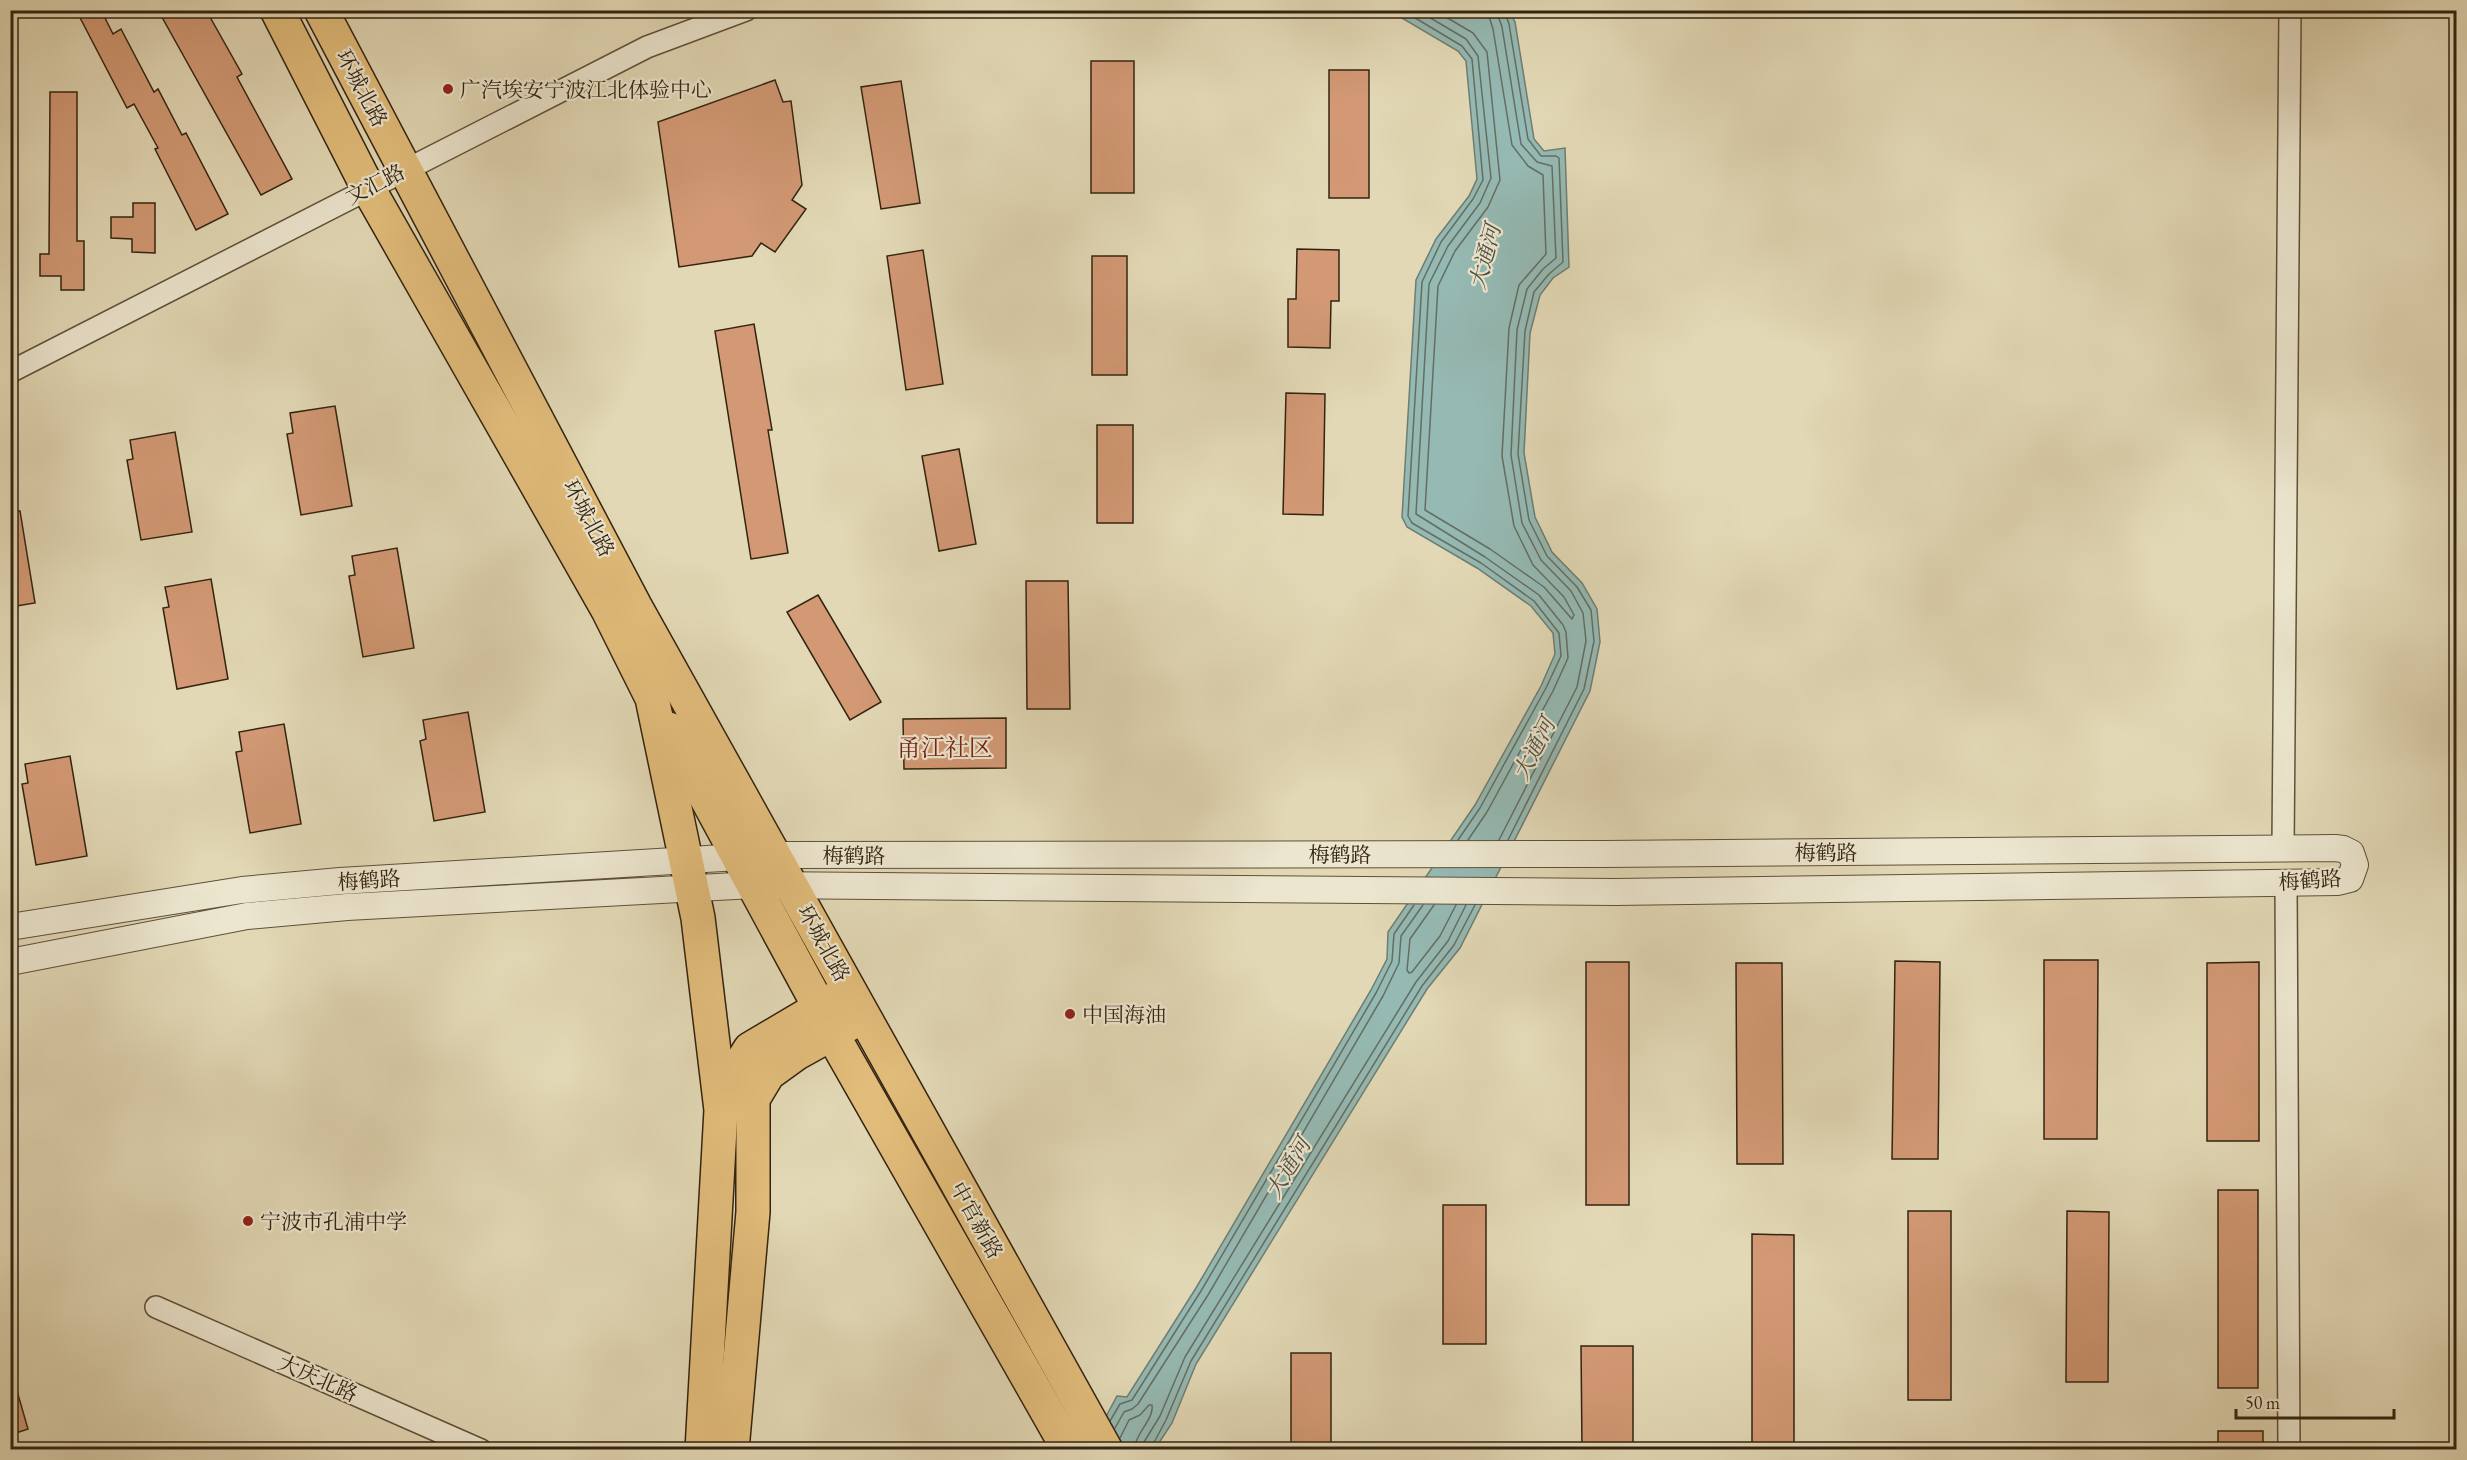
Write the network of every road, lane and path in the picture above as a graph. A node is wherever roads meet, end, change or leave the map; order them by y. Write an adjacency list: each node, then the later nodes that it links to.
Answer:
1 (276, 10): 6 (main road, 环城北路)
2 (321, 10): 5 (main road, 环城北路)
3 (746, 10): 5 (street, 文汇路)
4 (2290, 10): 9 (street)
5 (405, 170): 6 (street, 文汇路); 10 (main road, 环城北路)
6 (368, 188): 7 (street, 文汇路); 8 (main road, 环城北路)
7 (10, 372)
8 (652, 698): 11 (main road, 环城北路); 12 (main road, 环城北路)
9 (2283, 848): 10 (street, 梅鹤路); 13 (street, 梅鹤路)
10 (774, 855): 11 (street, 梅鹤路); 14 (main road, 环城北路)
11 (746, 871): 12 (street, 梅鹤路); 14 (street, 梅鹤路); 18 (main road, 环城北路)
12 (689, 875): 15 (street, 梅鹤路); 16 (street, 梅鹤路); 19 (main road, 环城北路)
13 (2286, 883): 14 (street, 梅鹤路); 26 (street)
14 (790, 884): 17 (main road, 环城北路)
15 (10, 927)
16 (10, 962)
17 (856, 1003): 18 (main road, 环城北路); 25 (main road, 中官新路)
18 (826, 1021): 19 (main road, 环城北路); 23 (main road, 环城北路); 24 (main road, 中官新路)
19 (721, 1110): 22 (main road, 环城北路)
20 (156, 1307): 21 (street, 大庆北路)
21 (481, 1449)
22 (702, 1449)
23 (732, 1449)
24 (1069, 1449)
25 (1106, 1449)
26 (2289, 1449)

